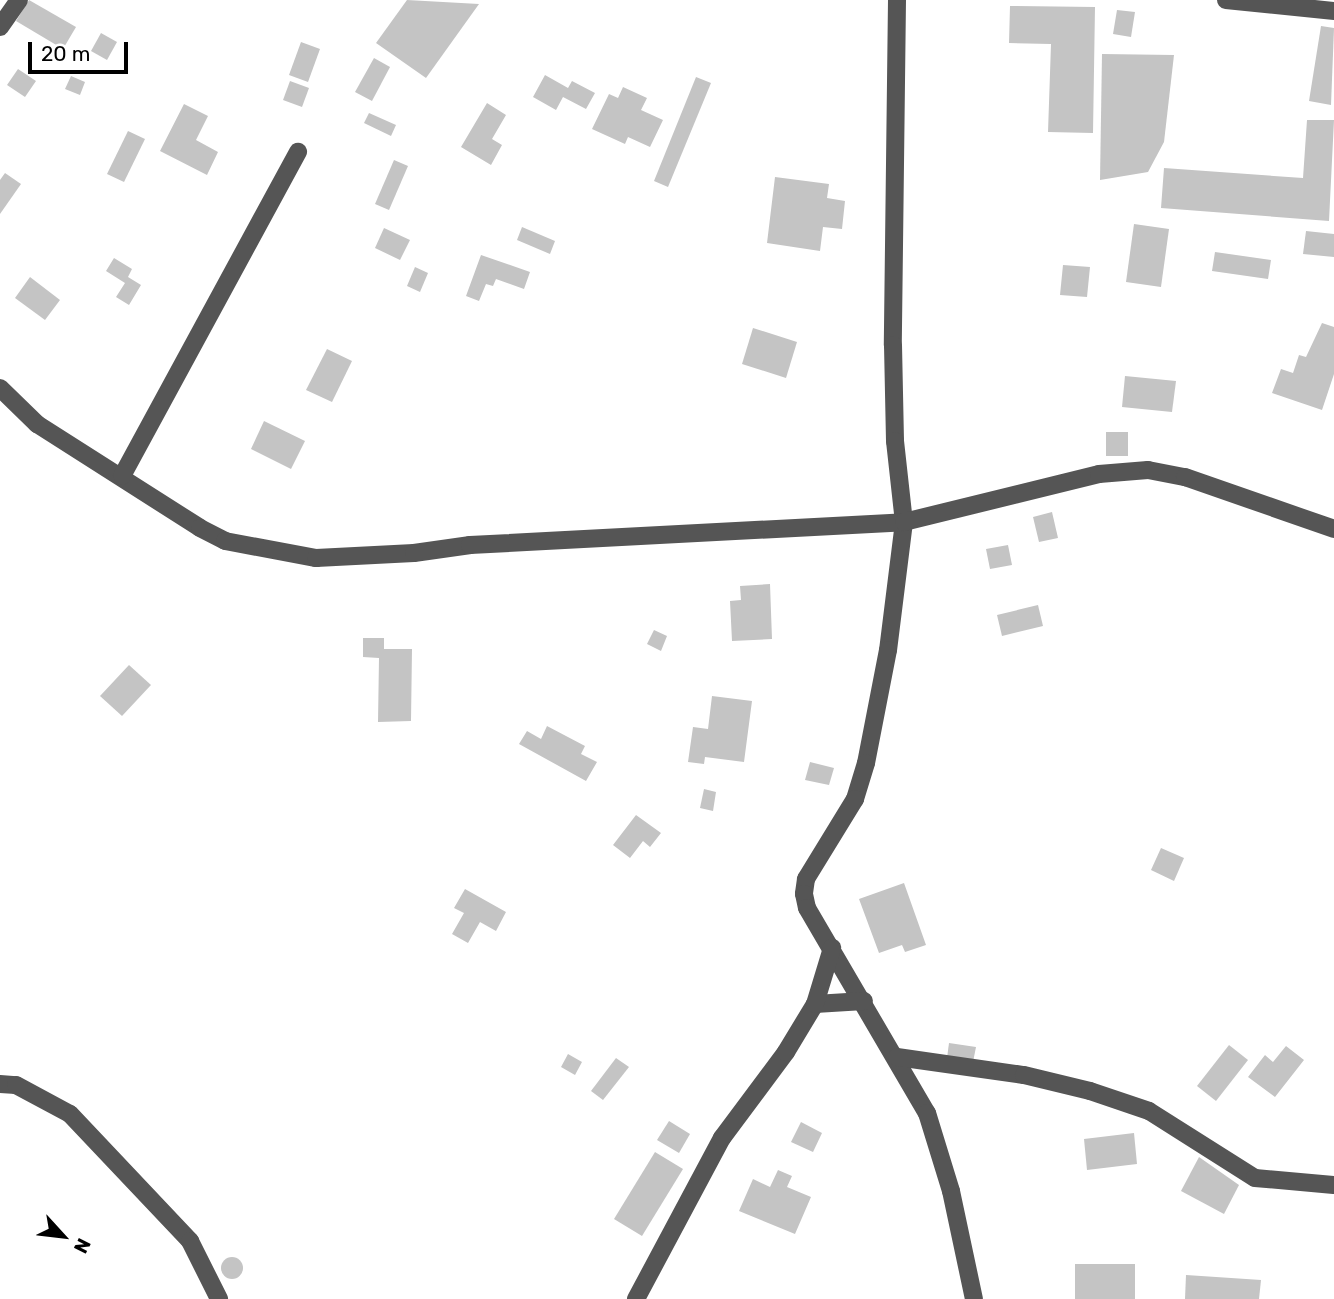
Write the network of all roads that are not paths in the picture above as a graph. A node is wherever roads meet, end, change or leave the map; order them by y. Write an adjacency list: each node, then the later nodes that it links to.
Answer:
1 (19, 0): 5 (street)
2 (897, 0): 9 (street)
3 (1226, 0): 4 (street)
4 (1334, 11)
5 (0, 27)
6 (298, 152): 8 (street)
7 (0, 388): 8 (street)
8 (121, 476): 9 (street)
9 (904, 522): 10 (street); 11 (street)
10 (1334, 530)
11 (832, 947): 12 (street); 13 (street)
12 (864, 1001): 13 (street); 14 (street)
13 (815, 1004): 18 (street)
14 (897, 1057): 16 (street); 19 (street)
15 (0, 1084): 17 (street)
16 (1334, 1185)
17 (219, 1299)
18 (636, 1299)
19 (974, 1299)

